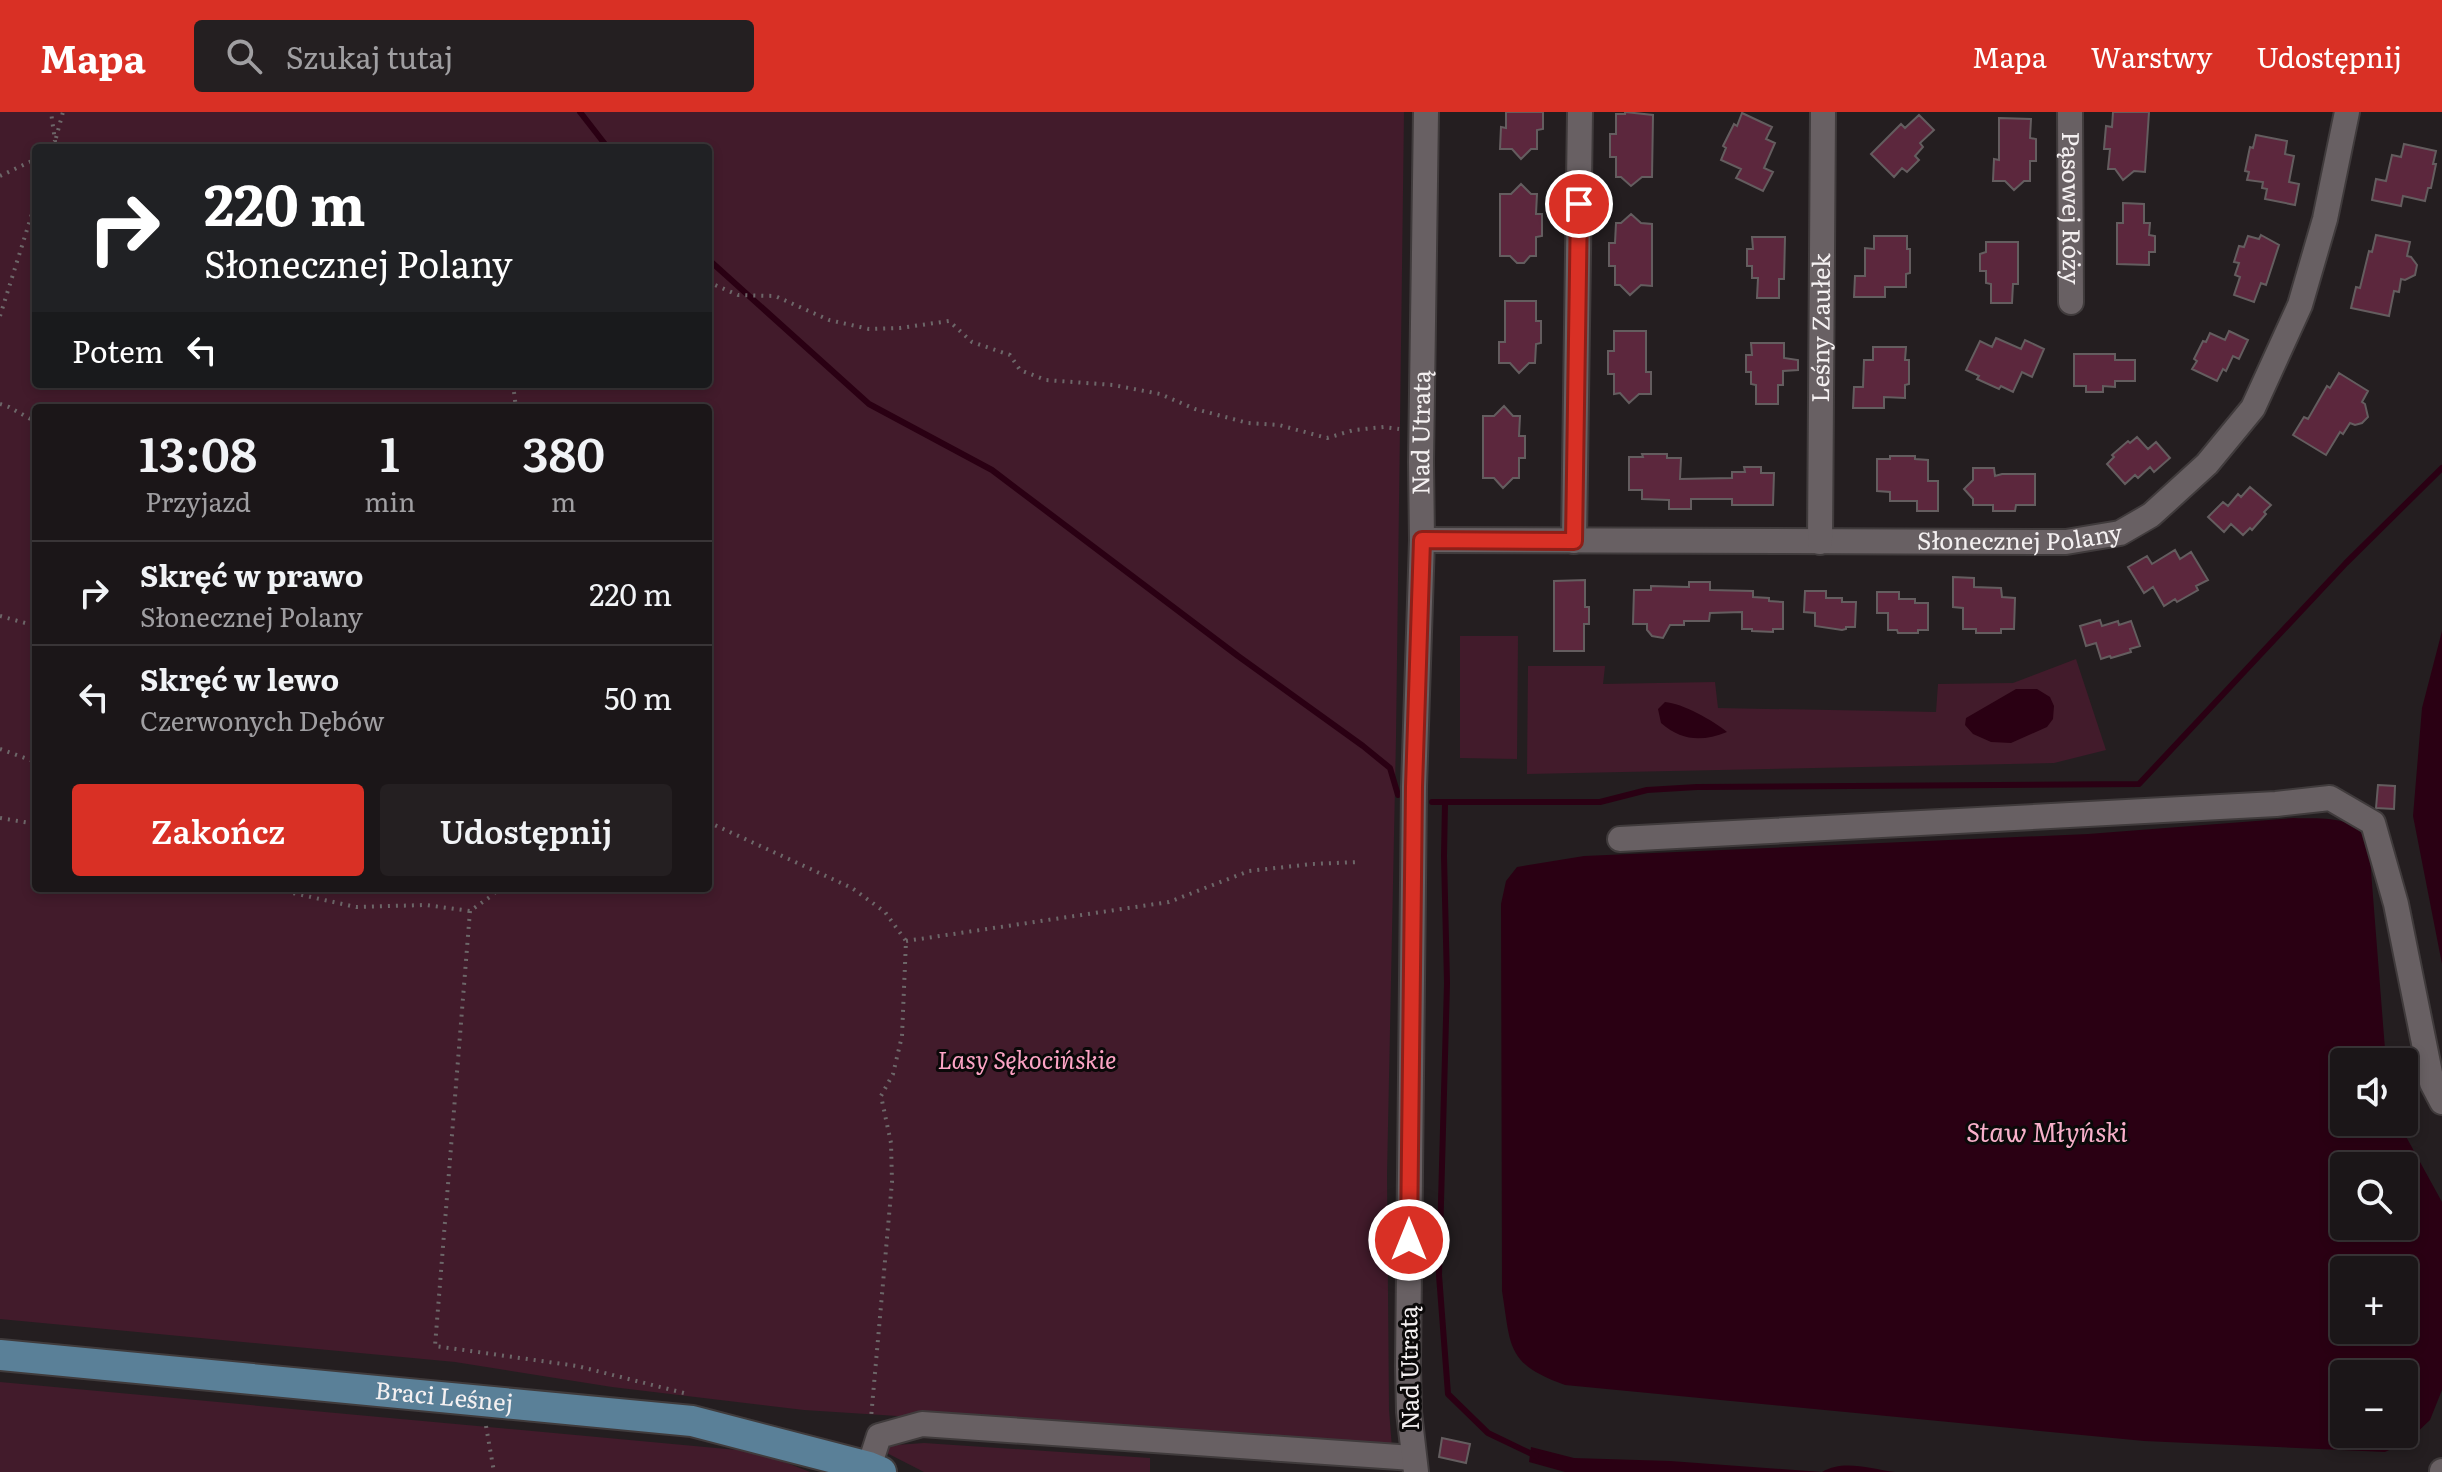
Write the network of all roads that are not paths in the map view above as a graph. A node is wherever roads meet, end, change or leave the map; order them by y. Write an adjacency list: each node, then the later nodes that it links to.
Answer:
1 (1426, 112): 7 (street, Nad Utratą)
2 (1580, 112): 8 (street)
3 (1823, 112): 9 (street, Leśny Zaułek)
4 (2070, 112): 6 (street, Pąsowej Róży)
5 (2347, 112): 9 (street, Słonecznej Polany)
6 (2071, 302)
7 (1422, 540): 8 (street, Słonecznej Polany); 13 (street, Nad Utratą)
8 (1574, 541): 9 (street, Słonecznej Polany)
9 (1820, 542)
10 (1620, 839): 11 (street)
11 (2442, 1102)
12 (0, 1355): 14 (main road, Braci Leśnej)
13 (1415, 1465): 14 (street)
14 (875, 1469)

